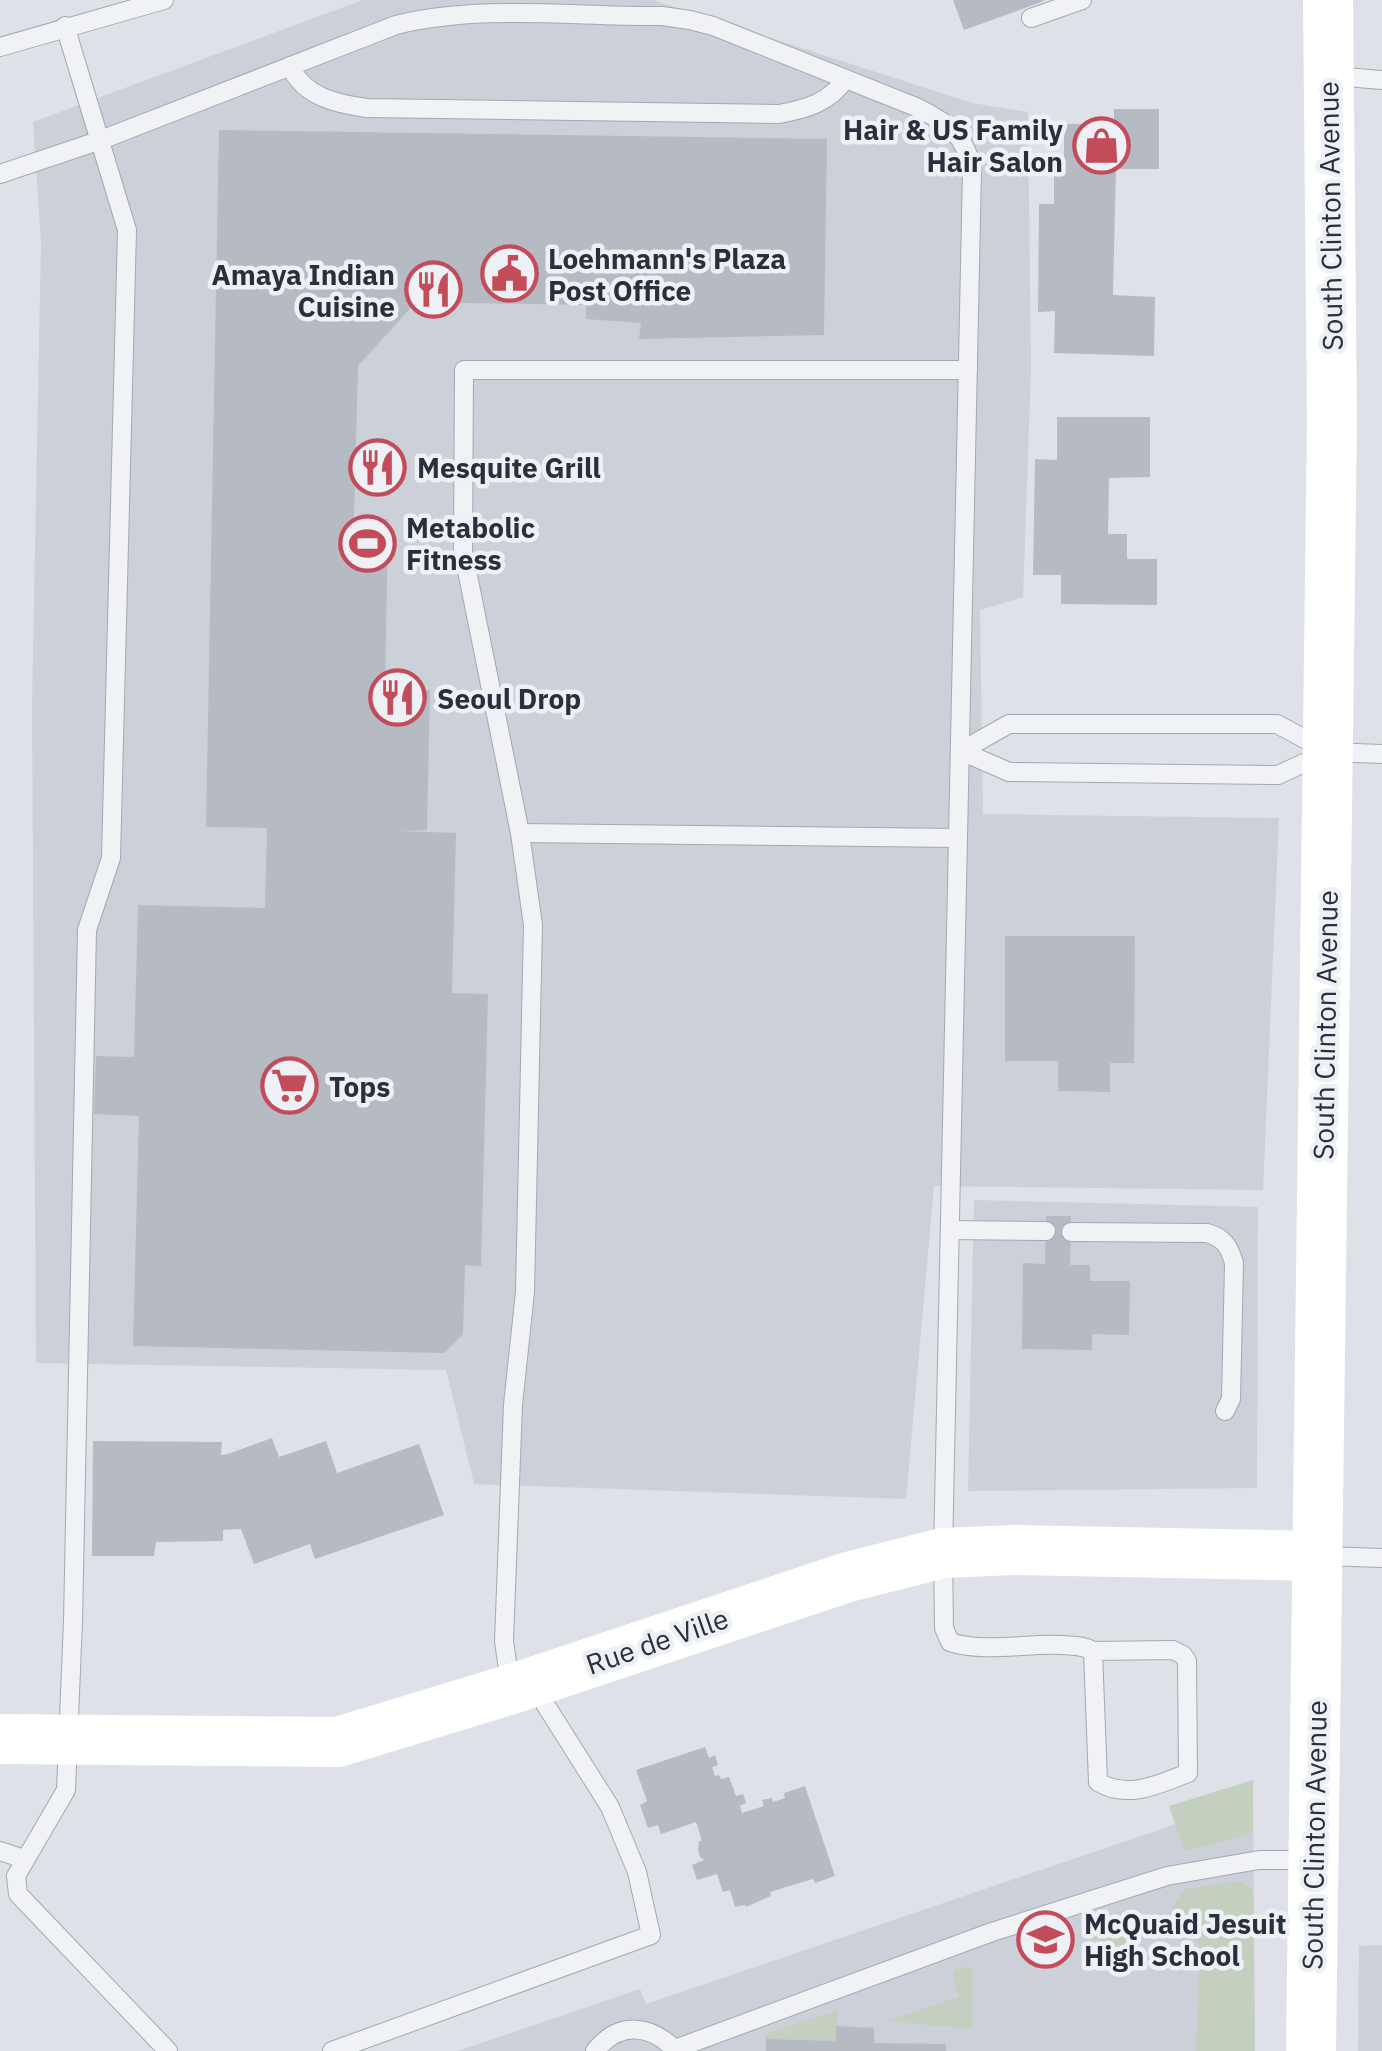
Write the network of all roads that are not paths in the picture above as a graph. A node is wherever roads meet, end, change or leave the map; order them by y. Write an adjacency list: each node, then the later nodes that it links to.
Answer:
1 (164, 0): 5 (lane)
2 (1082, 0): 4 (lane)
3 (1328, 0): 8 (street, South Clinton Avenue)
4 (1031, 18)
5 (65, 26): 6 (lane); 11 (lane)
6 (0, 47)
7 (290, 66): 9 (lane); 9 (lane); 11 (lane)
8 (1327, 75): 10 (lane); 15 (street, South Clinton Avenue)
9 (845, 80): 13 (lane)
10 (1382, 80)
11 (101, 140): 12 (lane); 29 (lane)
12 (0, 174)
13 (968, 370): 14 (lane); 17 (lane)
14 (961, 750): 15 (lane); 15 (lane); 18 (lane)
15 (1329, 752): 16 (lane); 24 (street, South Clinton Avenue)
16 (1382, 754)
17 (520, 833): 18 (lane); 27 (lane)
18 (958, 838): 19 (lane)
19 (950, 1230): 20 (lane); 23 (lane)
20 (1046, 1231)
21 (1071, 1232): 22 (lane)
22 (1224, 1411)
23 (944, 1553): 24 (street, Rue de Ville); 26 (lane); 27 (street, Rue de Ville)
24 (1317, 1556): 25 (lane); 32 (street, South Clinton Avenue)
25 (1382, 1558)
26 (1093, 1651): 26 (lane)
27 (522, 1686): 29 (street, Rue de Ville); 35 (lane)
28 (0, 1739): 29 (street, Rue de Ville)
29 (69, 1740): 31 (lane)
30 (0, 1851): 31 (lane)
31 (24, 1859): 34 (lane)
32 (1314, 1860): 33 (lane); 37 (street, South Clinton Avenue)
33 (676, 2050): 36 (lane)
34 (168, 2051)
35 (332, 2051)
36 (594, 2051)
37 (1312, 2051)

